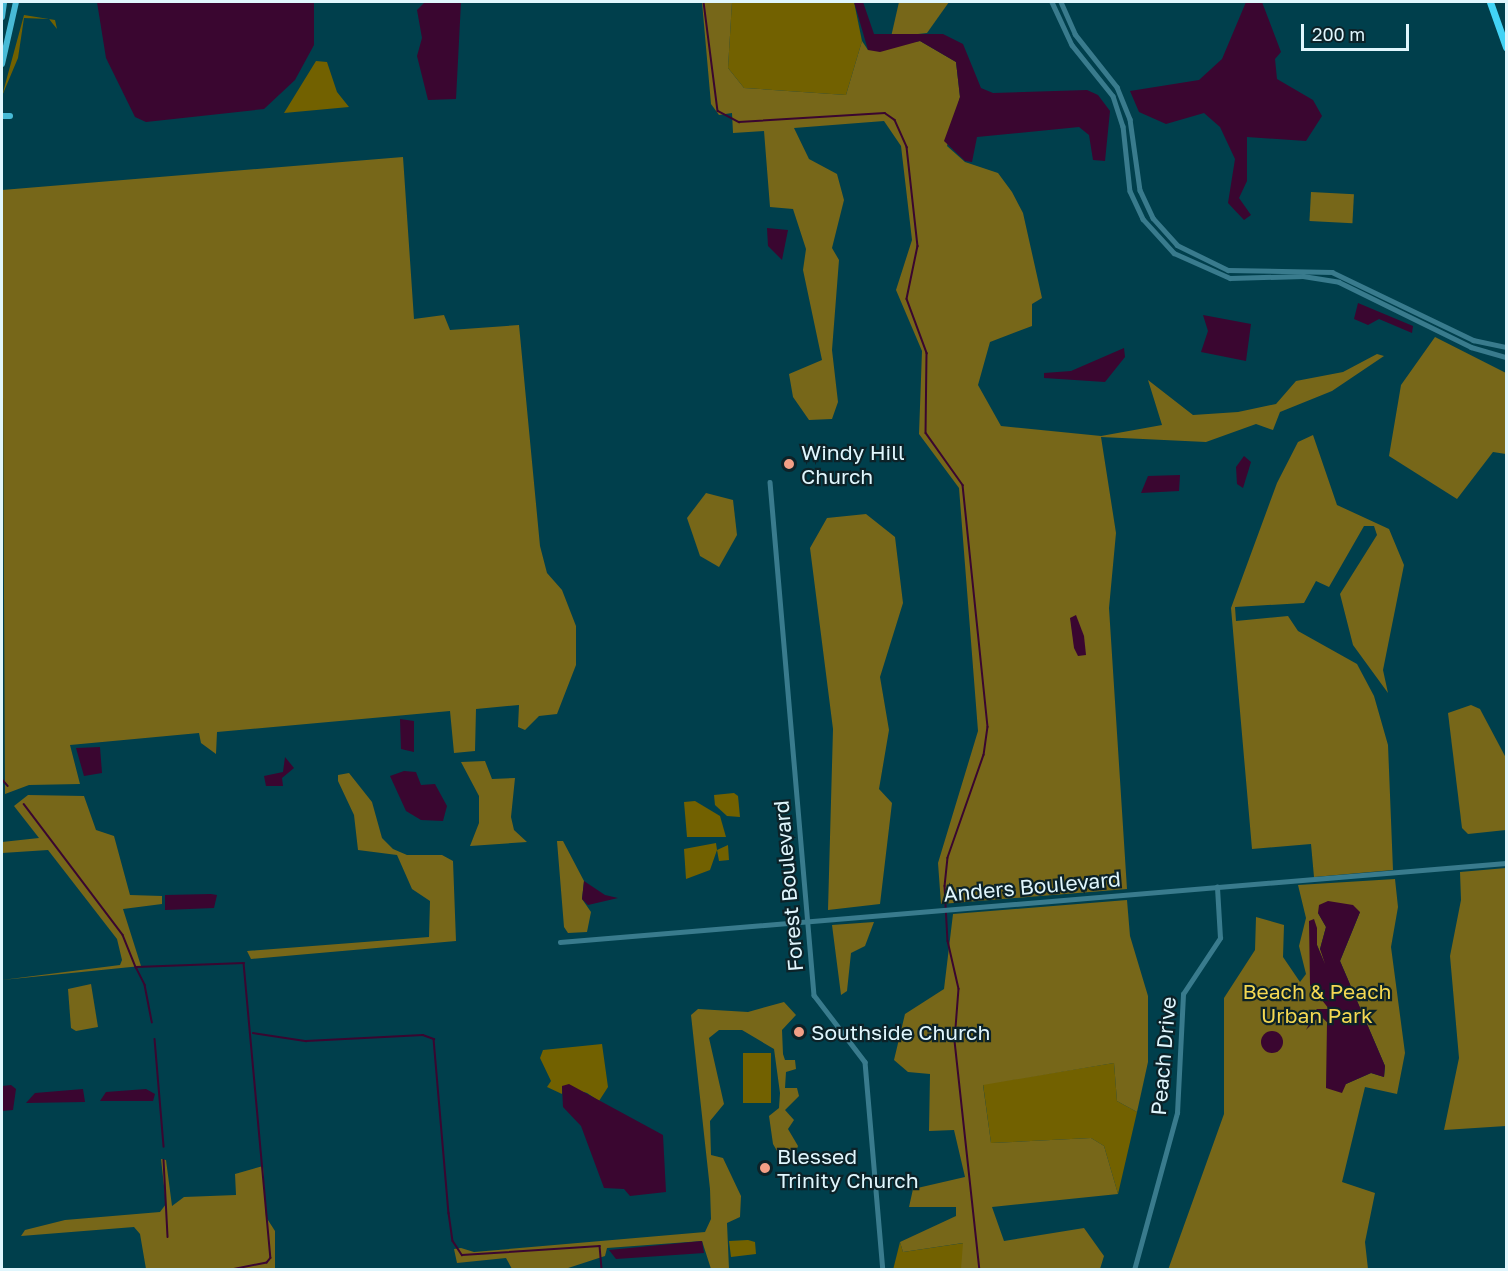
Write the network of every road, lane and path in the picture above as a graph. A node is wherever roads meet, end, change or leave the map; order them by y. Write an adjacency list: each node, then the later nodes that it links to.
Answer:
1 (4, 2): 7 (main road)
2 (16, 2): 12 (main road)
3 (1490, 2): 8 (highway)
4 (1052, 4): 5 (street); 6 (street)
5 (1062, 6): 6 (street); 11 (street)
6 (1056, 15): 13 (street)
7 (2, 17)
8 (1499, 26): 9 (highway); 10 (highway)
9 (1506, 37)
10 (1506, 47)
11 (1101, 63): 13 (street); 16 (street)
12 (2, 64)
13 (1095, 70): 17 (street)
14 (2, 116): 15 (main road)
15 (10, 116)
16 (1135, 170): 17 (street); 18 (street)
17 (1126, 171): 20 (street)
18 (1185, 251): 19 (street); 20 (street)
19 (1192, 256): 21 (street); 22 (street)
20 (1181, 258): 21 (street)
21 (1187, 262): 23 (street)
22 (1430, 318): 23 (street); 24 (street)
23 (1427, 325): 25 (street)
24 (1506, 347)
25 (1506, 356)
26 (770, 482): 29 (street, Forest Boulevard)
27 (1506, 863): 28 (street, Anders Boulevard)
28 (1217, 887): 29 (street, Anders Boulevard); 32 (street, Peach Drive)
29 (809, 921): 30 (street, Anders Boulevard); 31 (street, Forest Boulevard)
30 (560, 942)
31 (883, 1269)
32 (1134, 1269)

